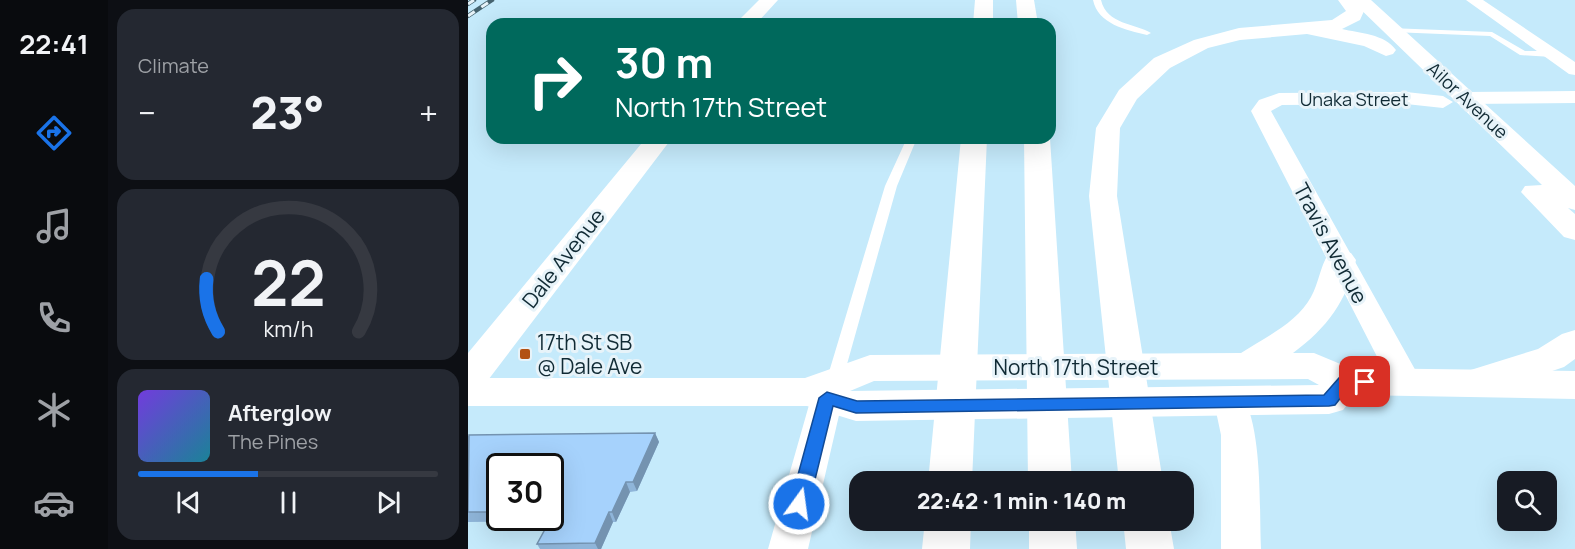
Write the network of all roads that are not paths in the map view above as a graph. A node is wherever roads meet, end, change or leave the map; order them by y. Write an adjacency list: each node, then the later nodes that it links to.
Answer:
1 (759, 0): 10 (main road)
2 (769, 0): 11 (main road)
3 (984, 0): 12 (main road)
4 (1025, 0): 13 (main road)
5 (1042, 0): 14 (main road)
6 (1098, 0): 16 (lane)
7 (1347, 0): 15 (main road)
8 (1360, 0): 17 (main road, Ailor Avenue)
9 (1473, 0): 18 (street)
10 (747, 18)
11 (751, 18)
12 (983, 18)
13 (1027, 18)
14 (1040, 18)
15 (1285, 30): 17 (main road); 42 (main road)
16 (1147, 33)
17 (1389, 40): 18 (lane); 21 (main road, Ailor Avenue)
18 (1552, 54): 19 (street)
19 (1575, 70)
20 (1575, 97): 21 (street, Unaka Street)
21 (1454, 100): 22 (street, Unaka Street); 27 (main road, Ailor Avenue); 28 (main road, Ailor Avenue)
22 (1266, 104): 29 (street, Travis Avenue)
23 (654, 144): 32 (main road, Dale Avenue)
24 (909, 144): 37 (lane)
25 (974, 144): 40 (main road)
26 (1037, 144): 41 (main road)
27 (1575, 201)
28 (1575, 231)
29 (1340, 260): 31 (main road); 34 (street, Travis Avenue)
30 (1575, 342): 35 (main road)
31 (1249, 366): 33 (main road, North 17th Street); 37 (main road, North 17th Street)
32 (468, 379)
33 (1344, 381): 34 (main road, North 17th Street); 39 (main road, North 17th Street)
34 (1406, 382): 35 (main road, North 17th Street)
35 (1475, 383): 36 (main road, North 17th Street)
36 (1575, 386)
37 (823, 391): 38 (main road, North 17th Street); 39 (main road, North 17th Street); 46 (street)
38 (468, 392)
39 (1230, 402): 50 (street)
40 (951, 471)
41 (1050, 471)
42 (1140, 471)
43 (947, 531): 47 (main road)
44 (1052, 531): 48 (main road)
45 (1148, 531): 49 (main road)
46 (788, 549)
47 (946, 549)
48 (1053, 549)
49 (1150, 549)
50 (1241, 549)

